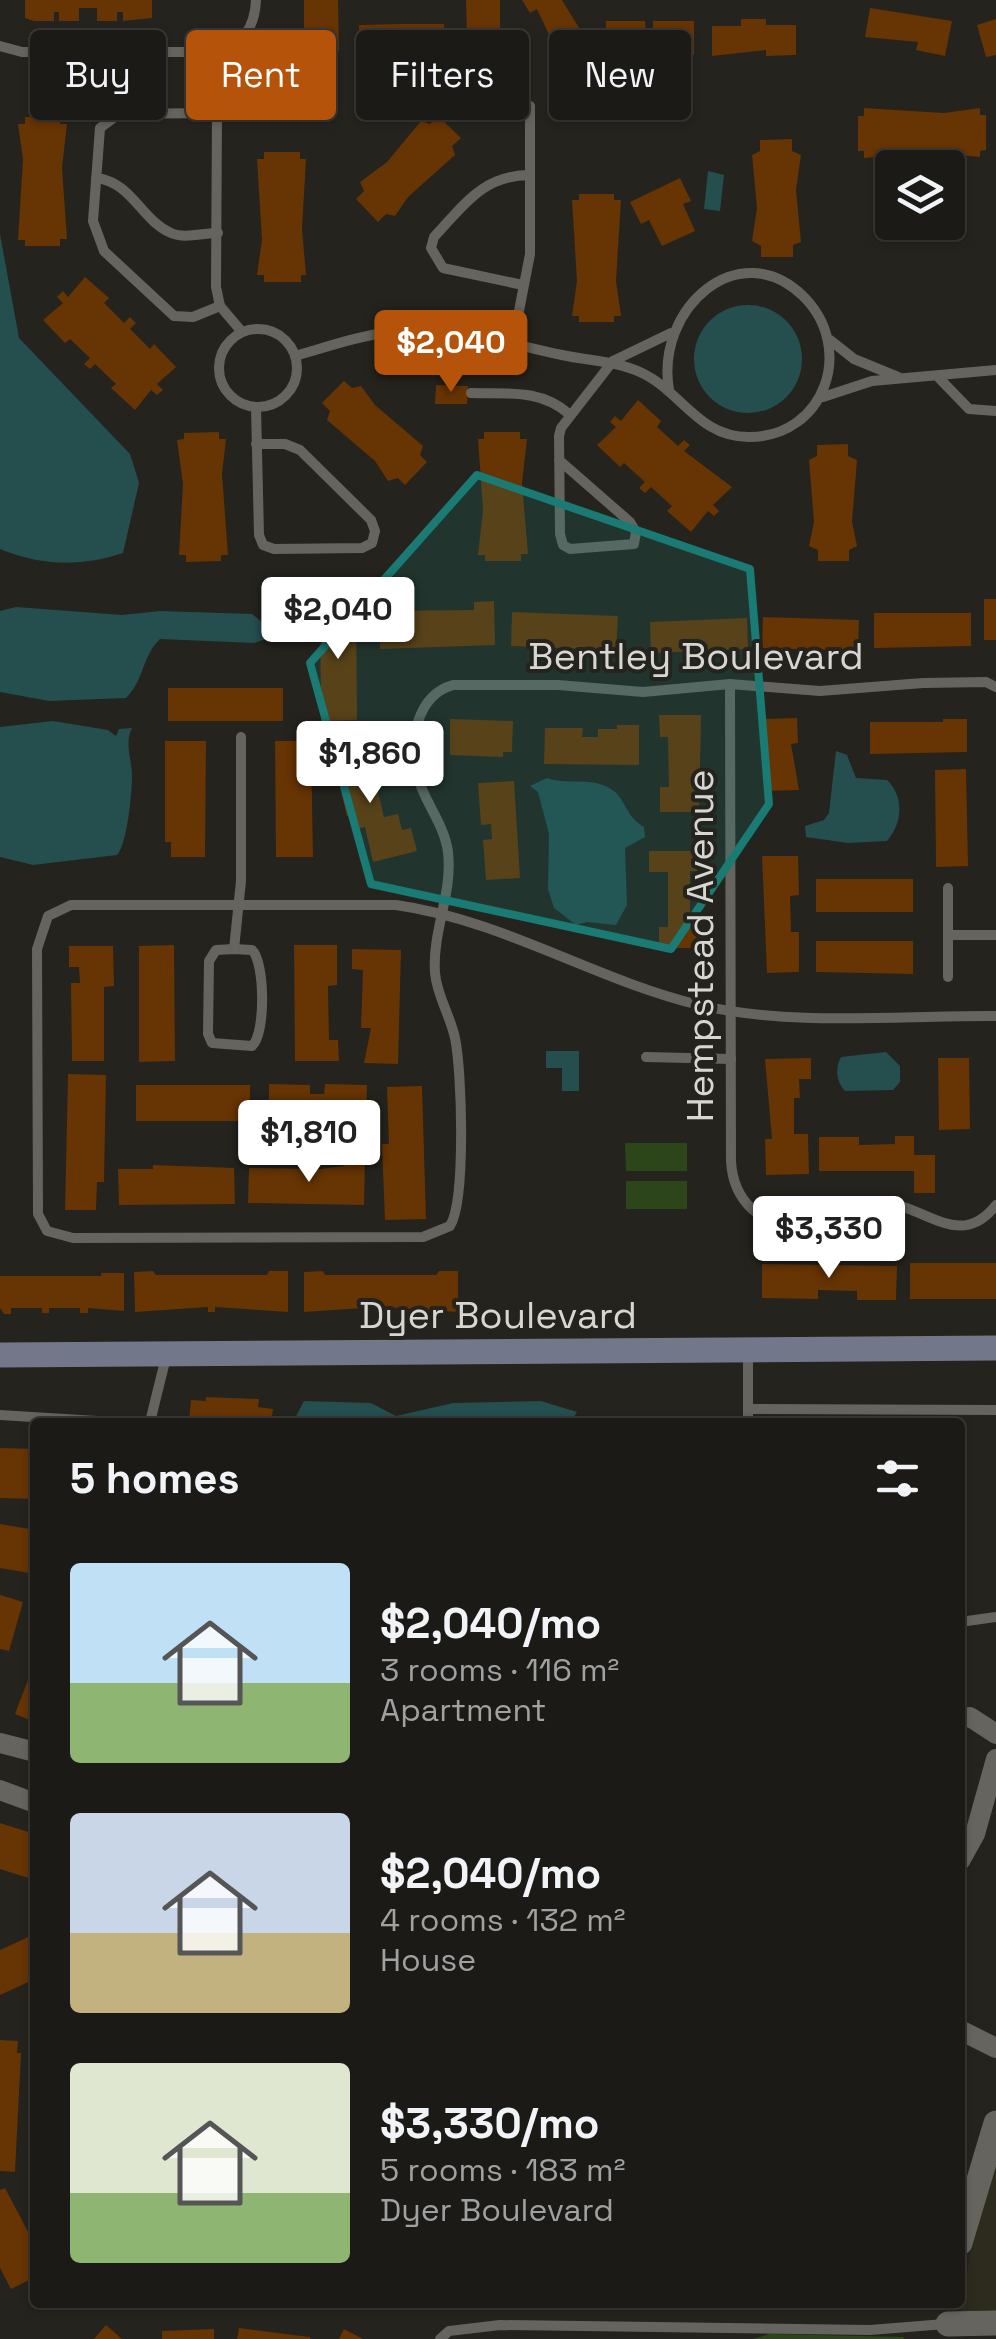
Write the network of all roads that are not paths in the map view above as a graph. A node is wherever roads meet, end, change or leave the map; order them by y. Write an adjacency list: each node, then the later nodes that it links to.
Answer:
1 (256, 0): 2 (lane)
2 (0, 46)
3 (530, 106): 6 (lane)
4 (186, 114): 7 (lane)
5 (217, 120): 8 (lane)
6 (530, 175): 9 (lane); 9 (lane)
7 (96, 178): 8 (lane); 10 (lane)
8 (218, 233): 10 (lane)
9 (524, 285): 14 (lane)
10 (220, 306): 11 (lane)
11 (242, 332): 15 (lane); 23 (lane)
12 (671, 333): 13 (lane); 16 (lane); 20 (lane)
13 (829, 340): 18 (lane); 22 (lane)
14 (514, 342): 15 (lane); 16 (lane)
15 (295, 356): 23 (lane)
16 (613, 361): 20 (lane); 25 (lane)
17 (996, 370): 19 (lane)
18 (899, 378): 19 (lane); 22 (lane)
19 (939, 378): 24 (lane)
20 (669, 390): 22 (lane)
21 (471, 393): 25 (lane)
22 (822, 397)
23 (256, 408): 26 (lane)
24 (996, 411)
25 (570, 414): 27 (lane)
26 (256, 444): 26 (lane)
27 (560, 460): 27 (lane)
28 (730, 684): 29 (lane, Bentley Boulevard); 33 (lane, Bentley Boulevard); 38 (lane, Hempstead Avenue)
29 (996, 687)
30 (240, 738): 32 (lane)
31 (948, 888): 34 (lane)
32 (238, 902): 33 (lane); 33 (lane); 36 (lane)
33 (441, 912): 38 (lane)
34 (948, 935): 35 (lane); 37 (lane)
35 (996, 935)
36 (234, 949): 36 (lane)
37 (948, 978)
38 (731, 1011): 39 (lane); 41 (lane, Hempstead Avenue)
39 (996, 1016)
40 (646, 1057): 41 (lane)
41 (731, 1058): 42 (lane, Hempstead Avenue)
42 (996, 1205)
43 (996, 1348): 45 (main road, Dyer Boulevard)
44 (167, 1352): 45 (main road, Dyer Boulevard); 46 (main road, Dyer Boulevard); 51 (lane)
45 (748, 1352): 47 (lane)
46 (0, 1355)
47 (748, 1409): 48 (lane); 52 (lane)
48 (996, 1410)
49 (0, 1415): 50 (lane)
50 (49, 1418)
51 (151, 1418)
52 (748, 1418)
53 (996, 1617): 54 (lane)
54 (965, 1621)
55 (965, 1718): 56 (street)
56 (996, 1734)
57 (0, 1743): 58 (street)
58 (30, 1751)
59 (996, 1760): 62 (street)
60 (0, 1790): 61 (street)
61 (30, 1801)
62 (965, 1851)
63 (965, 2032): 64 (street)
64 (996, 2048)
65 (996, 2123): 66 (street)
66 (965, 2226)
67 (948, 2322): 68 (street); 69 (lane)
68 (996, 2324)
69 (579, 2325): 70 (lane); 71 (lane)
70 (440, 2339)
71 (577, 2339)

